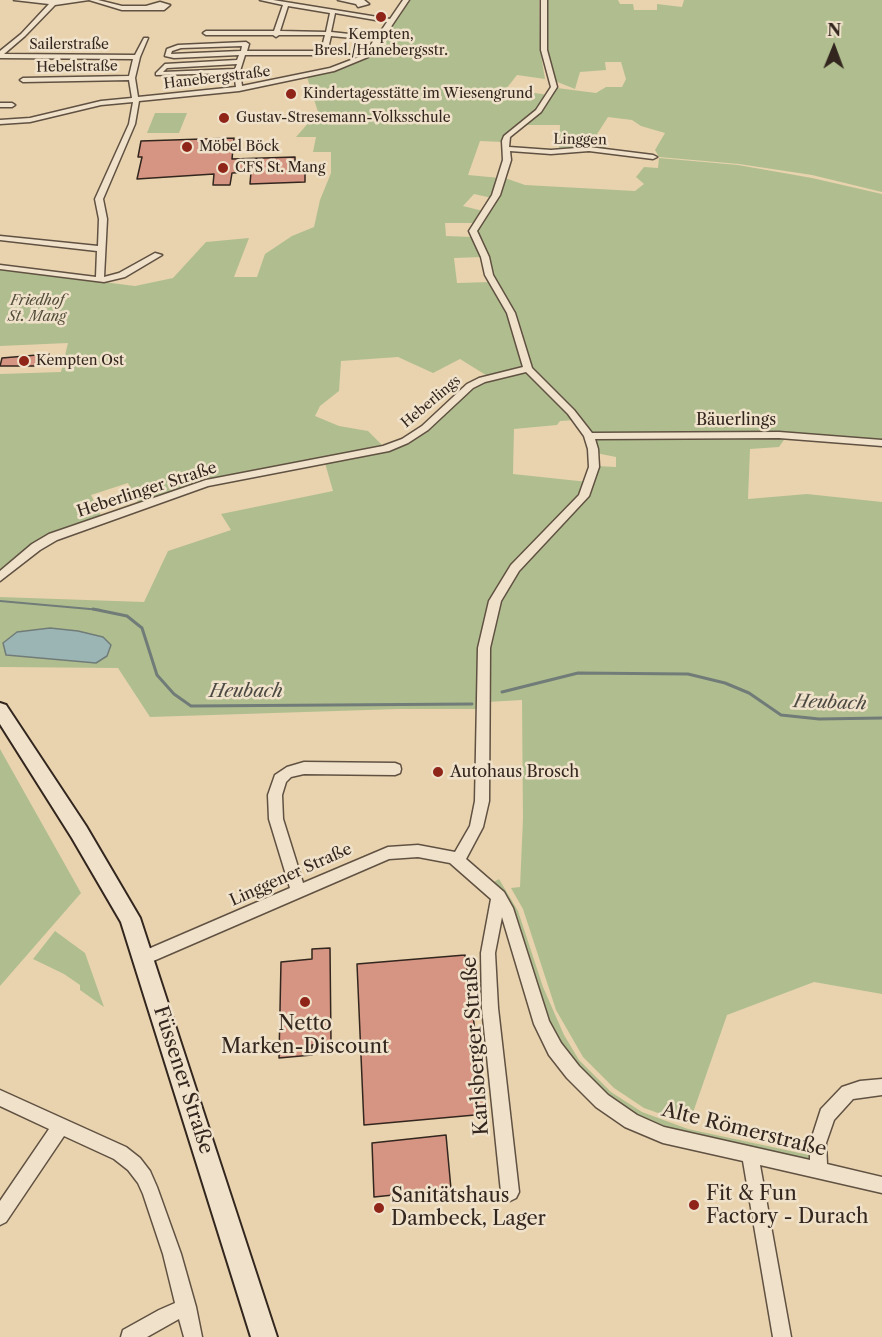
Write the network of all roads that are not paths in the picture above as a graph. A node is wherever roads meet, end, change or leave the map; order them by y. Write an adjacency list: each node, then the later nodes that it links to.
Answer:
1 (17, 0): 10 (street)
2 (86, 0): 9 (street)
3 (92, 0): 13 (street)
4 (263, 0): 12 (street)
5 (324, 0): 14 (street)
6 (341, 0): 11 (street)
7 (406, 0): 16 (street, Hanebergstraße)
8 (544, 0): 34 (street)
9 (68, 1): 10 (street)
10 (53, 3): 23 (street)
11 (358, 3)
12 (285, 4): 14 (street); 19 (street)
13 (166, 8)
14 (312, 8): 15 (street)
15 (333, 10): 16 (street); 18 (street)
16 (392, 21): 21 (street, Hanebergstraße)
17 (206, 33): 19 (street)
18 (327, 34): 19 (street); 21 (street); 22 (street)
19 (276, 35)
20 (146, 39): 24 (street)
21 (380, 39): 29 (street, Hanebergstraße)
22 (243, 53): 22 (street); 25 (street)
23 (0, 55): 24 (street, Sailerstraße)
24 (137, 57): 27 (street)
25 (240, 62): 26 (street); 26 (street)
26 (237, 71): 29 (street)
27 (132, 78): 28 (street, Hebelstraße); 30 (street)
28 (23, 80)
29 (239, 89): 30 (street, Hanebergstraße)
30 (135, 100): 33 (street, Hanebergstraße); 37 (street)
31 (0, 105): 32 (street)
32 (12, 105)
33 (0, 122)
34 (506, 149): 35 (street, Linggen); 41 (street)
35 (653, 157)
36 (0, 238): 37 (street)
37 (102, 249): 40 (street)
38 (158, 255): 40 (street)
39 (0, 267): 40 (street)
40 (100, 280)
41 (528, 369): 42 (street); 44 (street, Heberlings)
42 (589, 436): 43 (street, Bäuerlings); 48 (street)
43 (882, 443)
44 (352, 456): 45 (street, Heberlinger Straße)
45 (0, 577)
46 (0, 710): 51 (main road, Füssener Straße)
47 (395, 769): 49 (street)
48 (458, 860): 49 (street, Linggener Straße); 50 (street, Alte Römerstraße)
49 (298, 891): 51 (street, Linggener Straße)
50 (499, 897): 55 (street, Alte Römerstraße); 58 (street, Karlsberger Straße)
51 (144, 958): 63 (main road, Füssener Straße)
52 (882, 1087): 56 (street)
53 (0, 1098): 54 (street)
54 (60, 1127): 59 (street); 60 (street)
55 (750, 1156): 56 (street, Alte Römerstraße); 64 (street)
56 (819, 1171): 57 (street, Alte Römerstraße)
57 (882, 1185)
58 (510, 1192)
59 (0, 1216)
60 (187, 1307): 61 (street); 62 (street)
61 (130, 1337)
62 (193, 1337)
63 (264, 1337)
64 (782, 1337)

